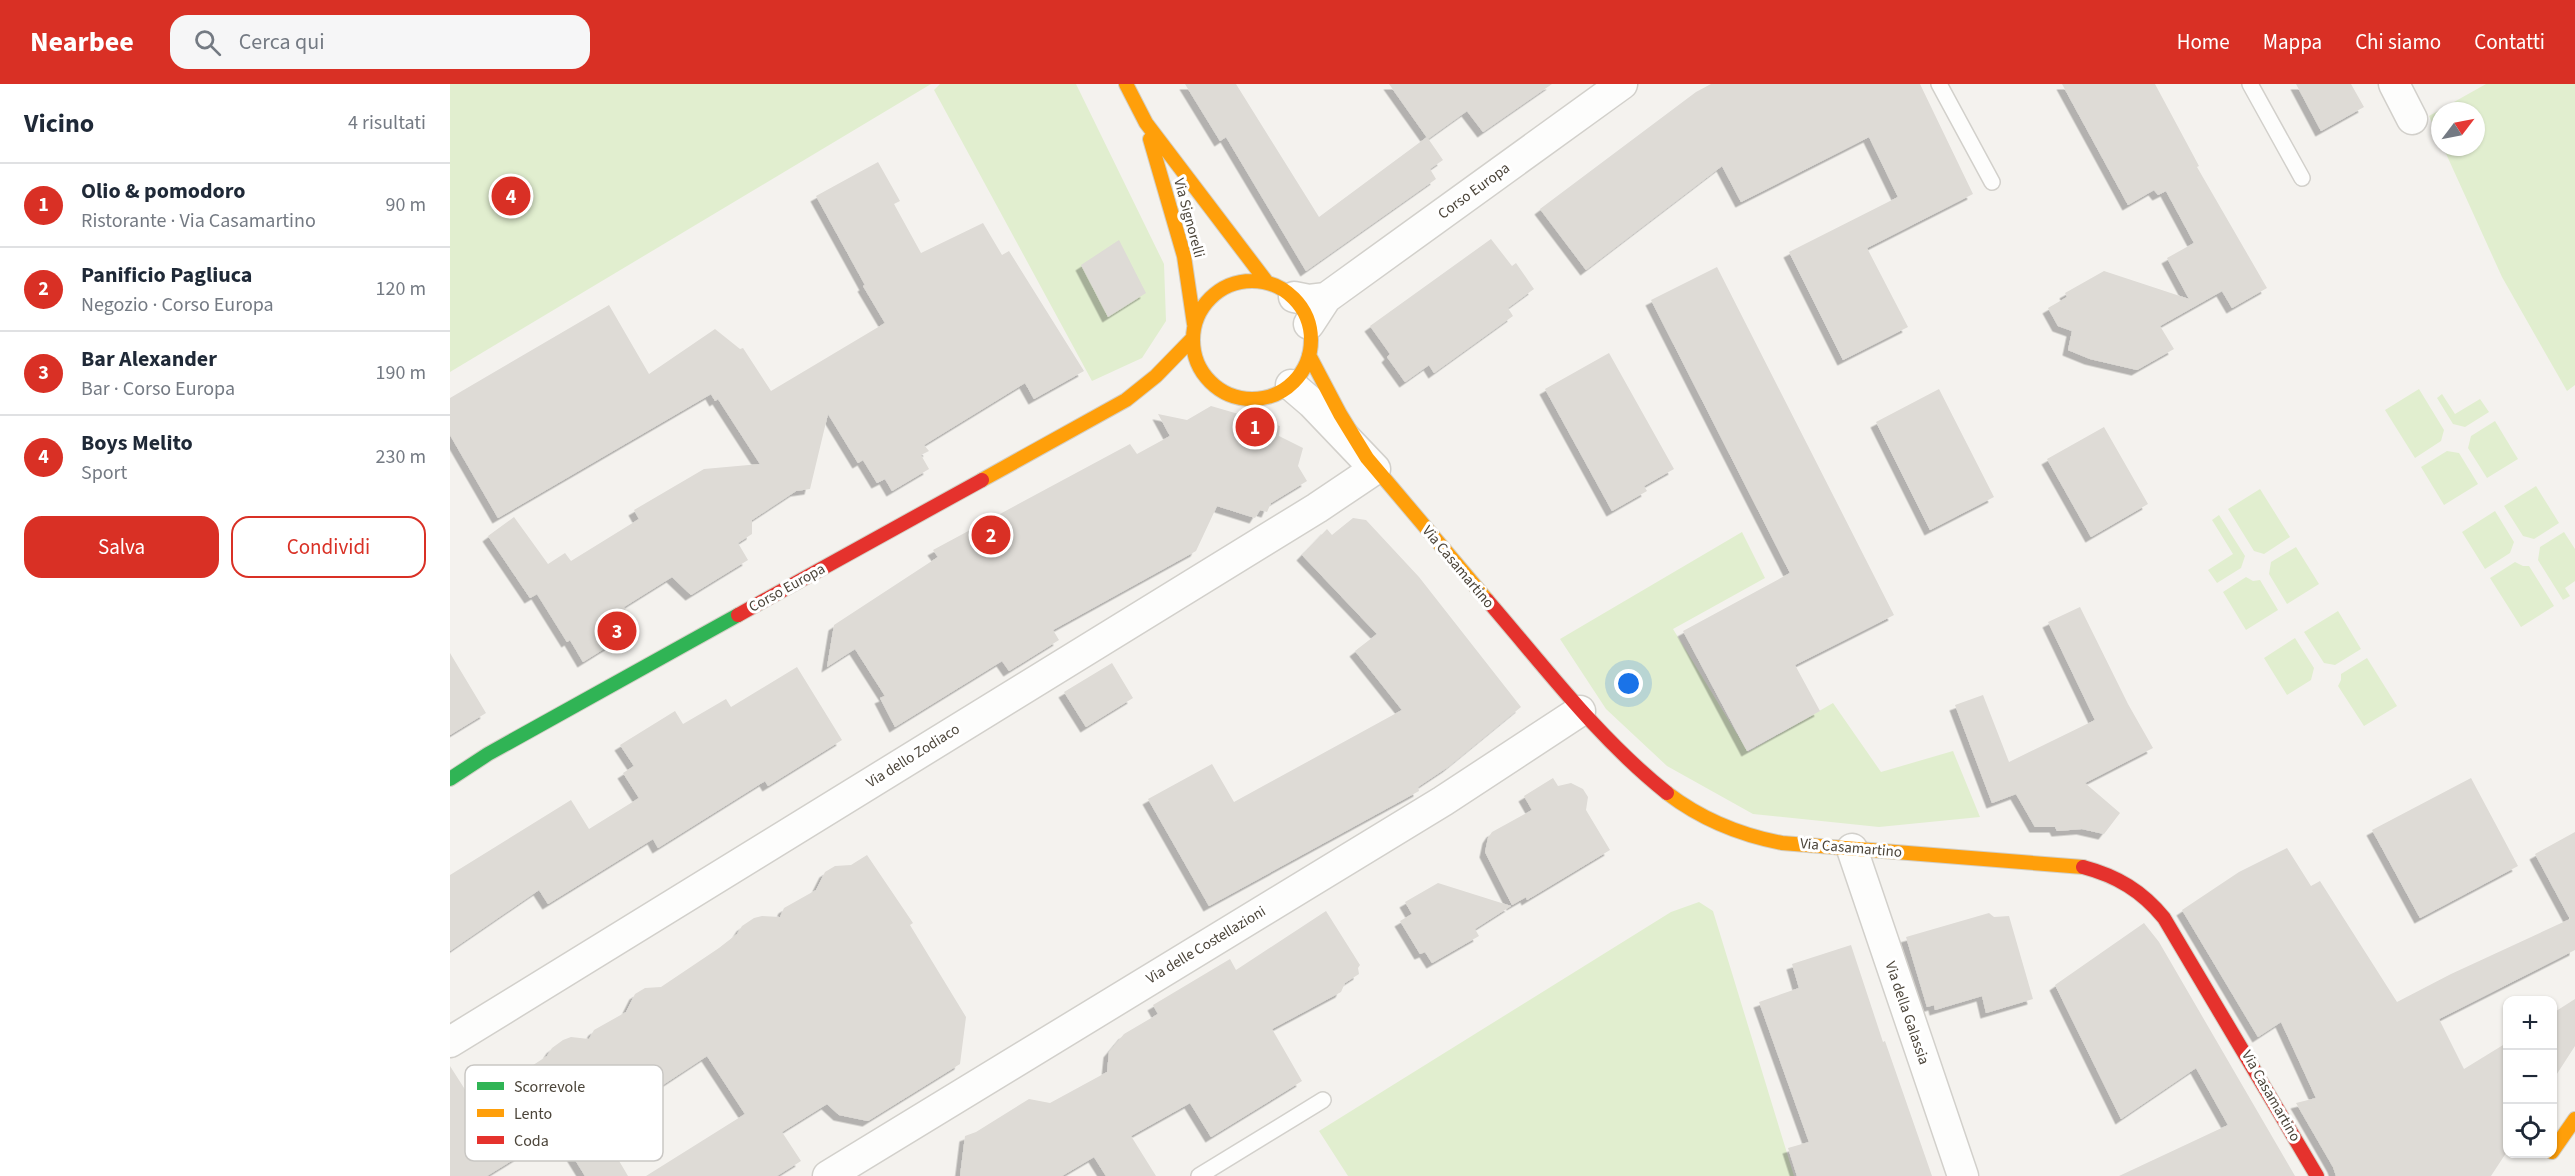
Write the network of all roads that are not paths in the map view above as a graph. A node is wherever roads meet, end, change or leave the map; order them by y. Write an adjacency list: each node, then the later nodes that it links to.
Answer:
1 (1126, 84): 7 (main road, Via Signorelli)
2 (1622, 84): 12 (street, Corso Europa)
3 (1938, 84): 9 (lane)
4 (2250, 84): 8 (lane)
5 (2394, 84): 6 (street)
6 (2412, 119)
7 (1146, 123): 10 (main road, Via Signorelli); 13 (main road, Via Signorelli)
8 (2302, 178)
9 (1992, 182)
10 (1266, 281): 11 (main road); 13 (main road)
11 (1294, 297): 12 (street); 14 (main road)
12 (1326, 297): 14 (street, Corso Europa)
13 (1194, 324): 15 (main road)
14 (1309, 324): 16 (main road)
15 (1192, 339): 17 (main road); 19 (main road, Corso Europa)
16 (1309, 355): 17 (main road); 20 (main road, Via Casamartino)
17 (1291, 385): 20 (street, Via Casamartino)
18 (1168, 387): 19 (main road, Corso Europa)
19 (1126, 400): 22 (main road, Corso Europa)
20 (1375, 469): 21 (main road, Via Casamartino); 24 (street, Via dello Zodiaco)
21 (1580, 711): 23 (main road, Via Casamartino); 28 (street, Via delle Costellazioni)
22 (450, 779)
23 (1852, 849): 30 (street, Via della Galassia); 31 (main road, Via Casamartino)
24 (450, 1041)
25 (1323, 1100): 29 (lane)
26 (2575, 1119): 27 (main road)
27 (2557, 1146)
28 (828, 1176)
29 (1198, 1176)
30 (1963, 1176)
31 (2317, 1176)

